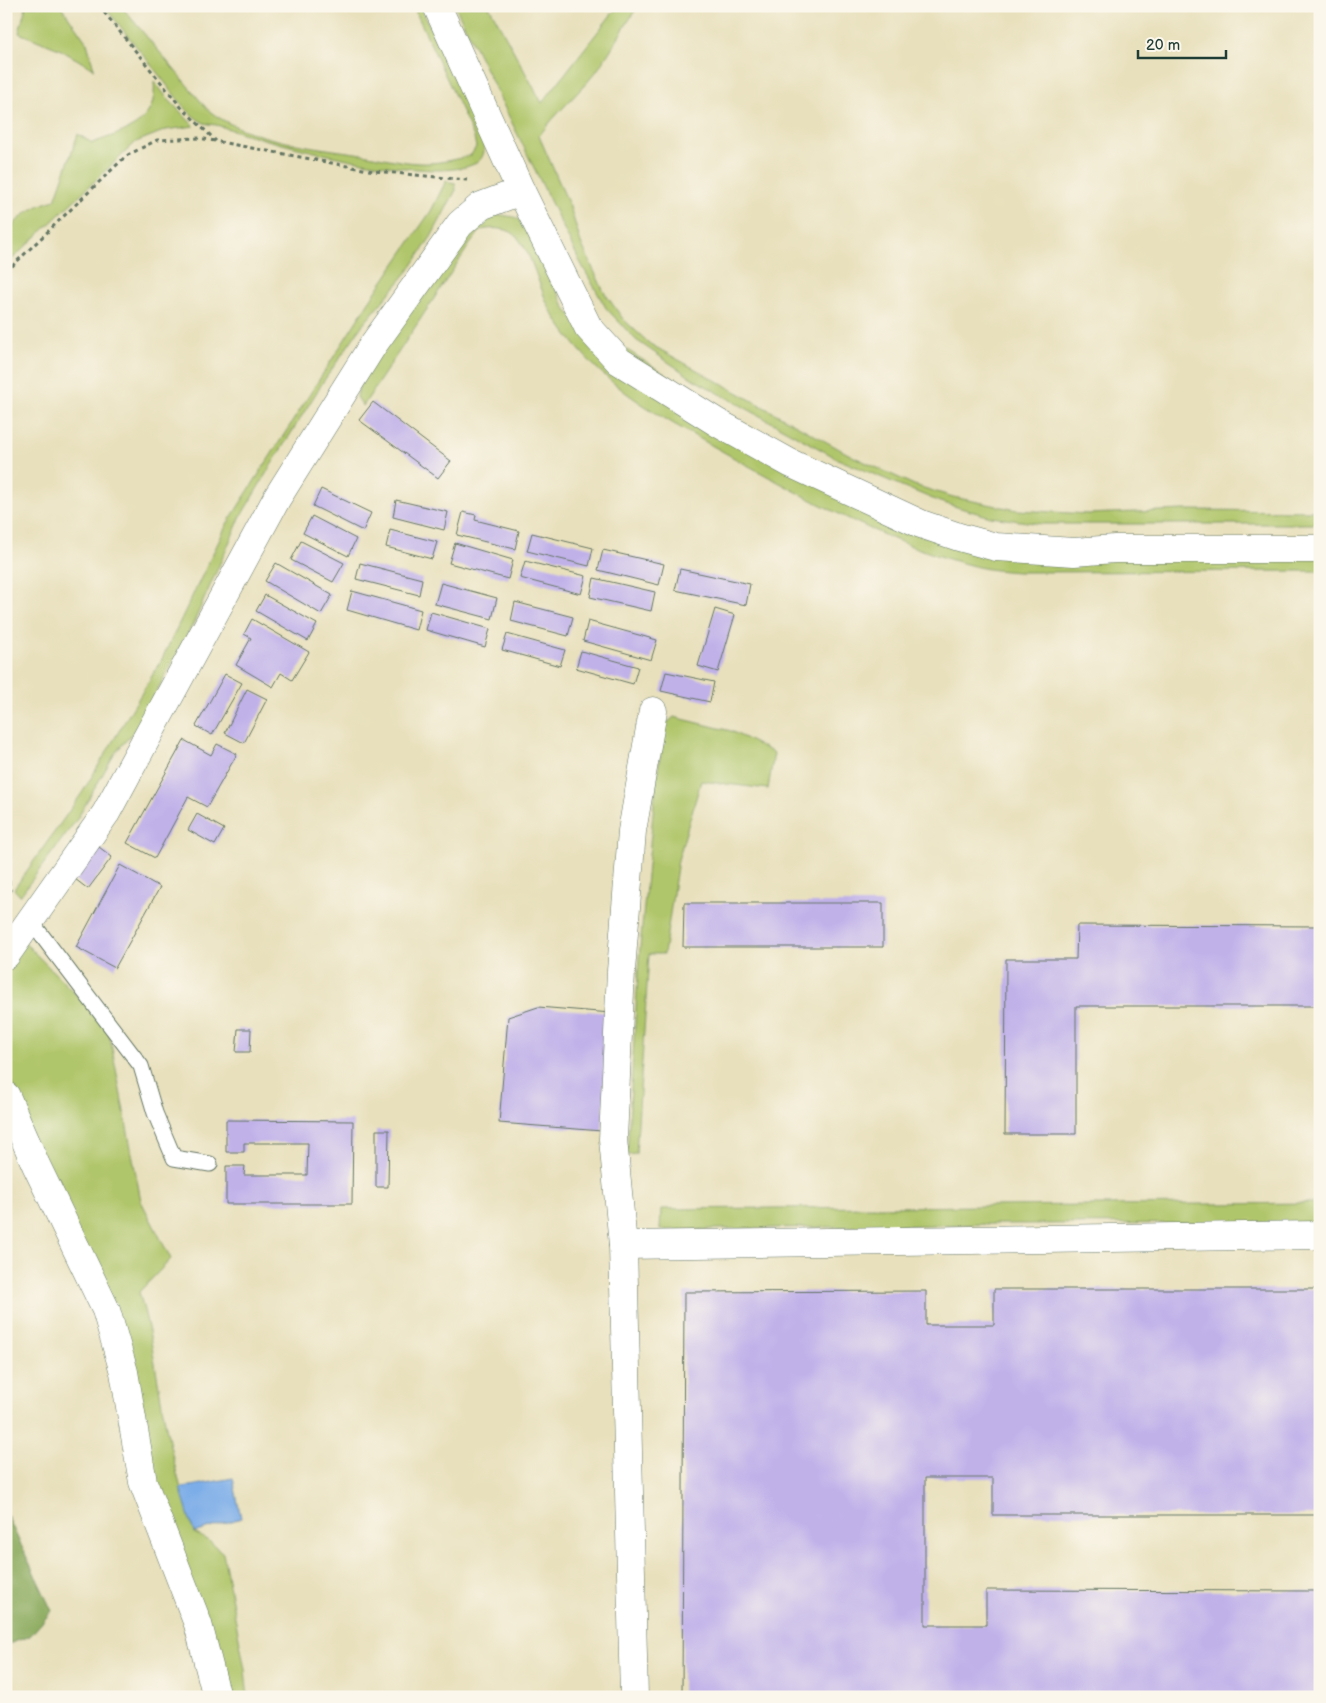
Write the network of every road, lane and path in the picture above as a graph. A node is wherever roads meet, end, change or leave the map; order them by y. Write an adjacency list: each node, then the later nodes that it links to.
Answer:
1 (99, 6): 3 (path)
2 (437, 6): 5 (street)
3 (217, 141): 4 (path); 6 (path)
4 (472, 181)
5 (521, 191): 7 (street); 9 (street)
6 (6, 272)
7 (1320, 549)
8 (653, 711): 14 (street)
9 (18, 923): 10 (street); 12 (lane)
10 (6, 955)
11 (6, 1096): 15 (street)
12 (210, 1164)
13 (1320, 1235): 14 (street)
14 (623, 1245): 16 (street)
15 (217, 1697)
16 (634, 1697)

